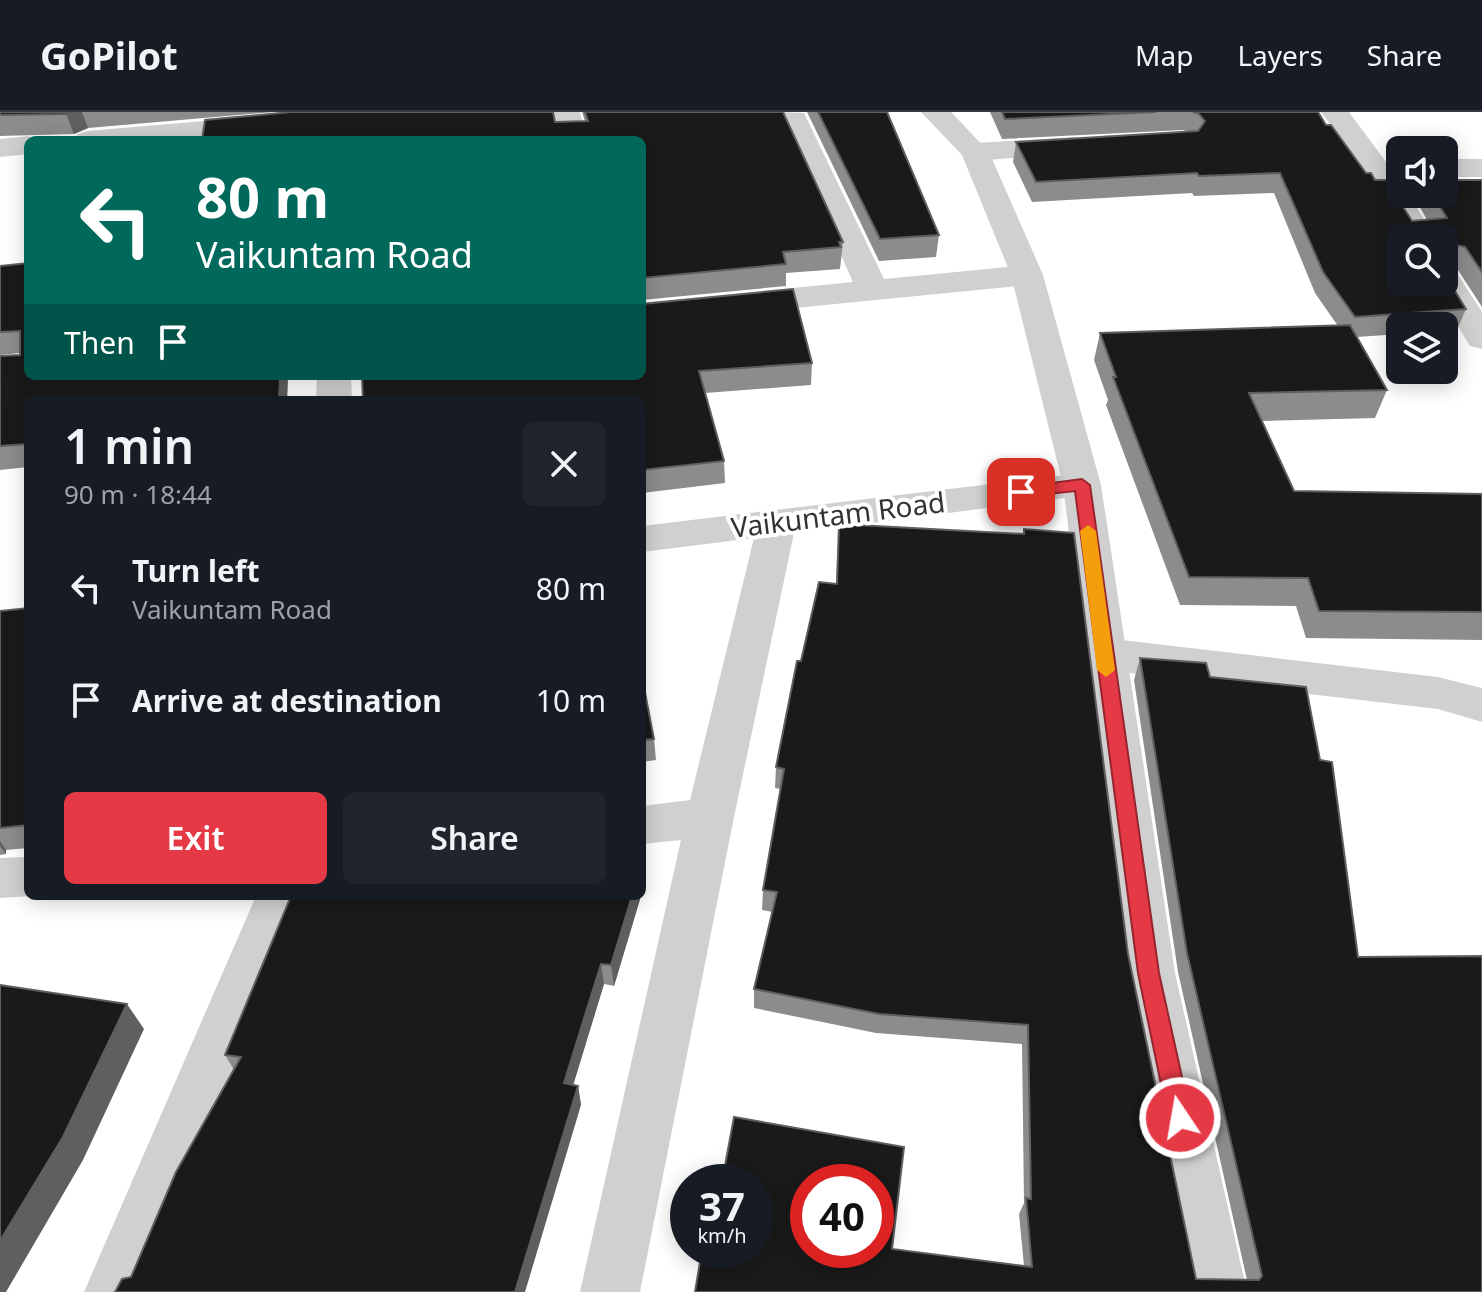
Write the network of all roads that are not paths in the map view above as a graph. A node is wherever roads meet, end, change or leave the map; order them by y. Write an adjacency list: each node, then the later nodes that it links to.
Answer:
1 (566, 112): 8 (street)
2 (935, 112): 11 (street)
3 (1335, 112): 12 (street)
4 (790, 113): 16 (street)
5 (289, 122): 7 (street)
6 (1, 136): 9 (street)
7 (133, 136)
8 (572, 136)
9 (24, 144)
10 (1108, 144): 11 (street)
11 (975, 152): 15 (street)
12 (1386, 166)
13 (1458, 168): 14 (street)
14 (1482, 168)
15 (1027, 275): 16 (street); 20 (street)
16 (873, 290): 18 (street)
17 (1456, 296): 19 (street)
18 (646, 313)
19 (1482, 339)
20 (1082, 485): 21 (street, Vaikuntam Road); 23 (street)
21 (777, 523): 22 (street, Vaikuntam Road); 25 (street)
22 (646, 539)
23 (1104, 654): 24 (street); 32 (street)
24 (1482, 705)
25 (710, 817): 26 (street); 31 (street)
26 (646, 825)
27 (24, 877): 28 (street)
28 (0, 878)
29 (279, 900): 30 (street)
30 (114, 1292)
31 (610, 1292)
32 (1217, 1292)

